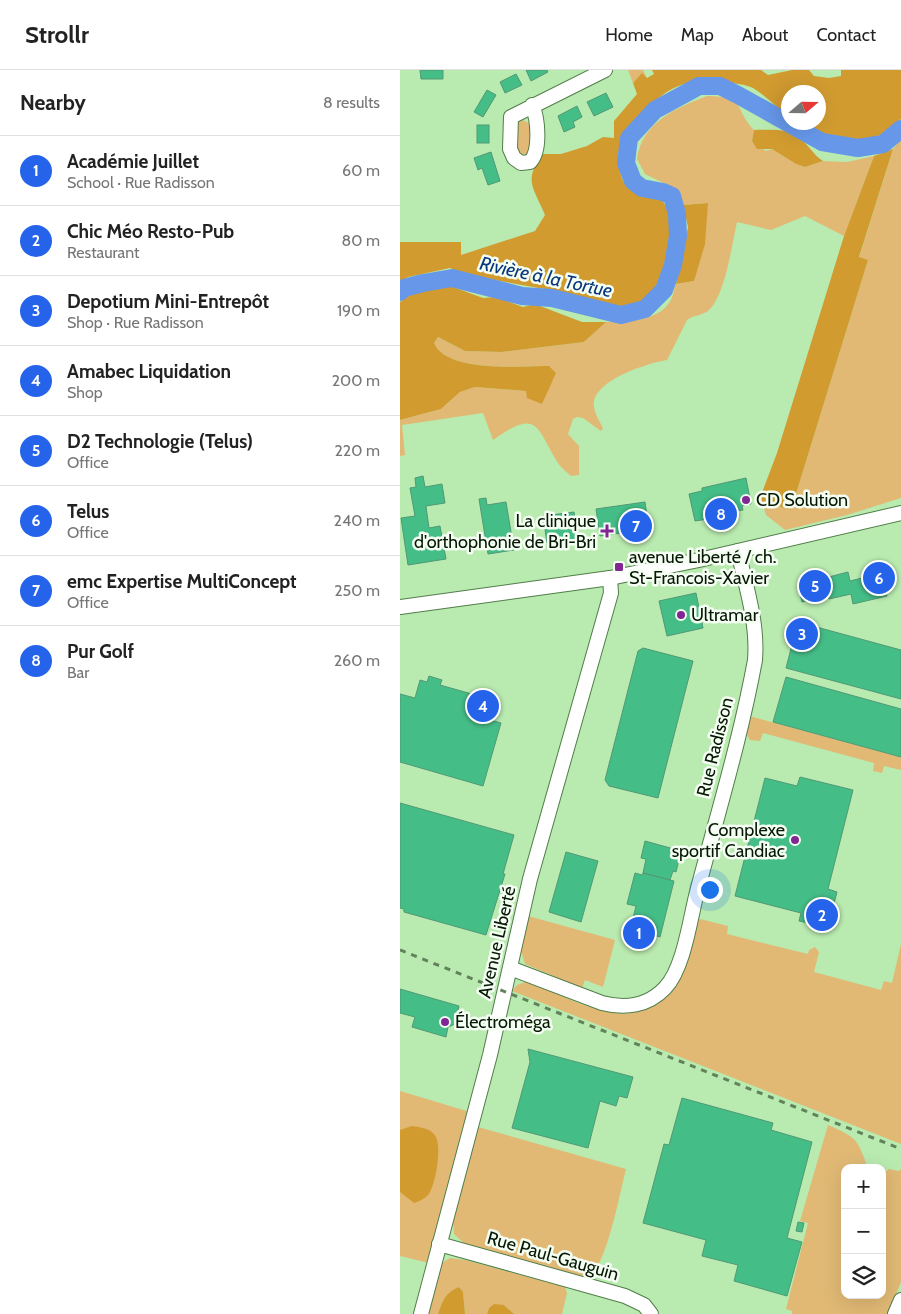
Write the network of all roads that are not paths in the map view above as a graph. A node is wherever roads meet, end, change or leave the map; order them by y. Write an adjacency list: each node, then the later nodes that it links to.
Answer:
1 (605, 70): 2 (street)
2 (532, 105)
3 (901, 506): 5 (street)
4 (901, 513): 5 (street)
5 (860, 521): 6 (street)
6 (738, 552): 7 (street); 9 (street, Rue Radisson)
7 (610, 578): 8 (street); 9 (street, Avenue Liberté)
8 (400, 607)
9 (510, 968): 10 (street, Avenue Liberté)
10 (439, 1244): 12 (street, Avenue Liberté); 13 (street, Rue Paul-Gauguin)
11 (901, 1300): 14 (street)
12 (420, 1314)
13 (651, 1314)
14 (895, 1314)

